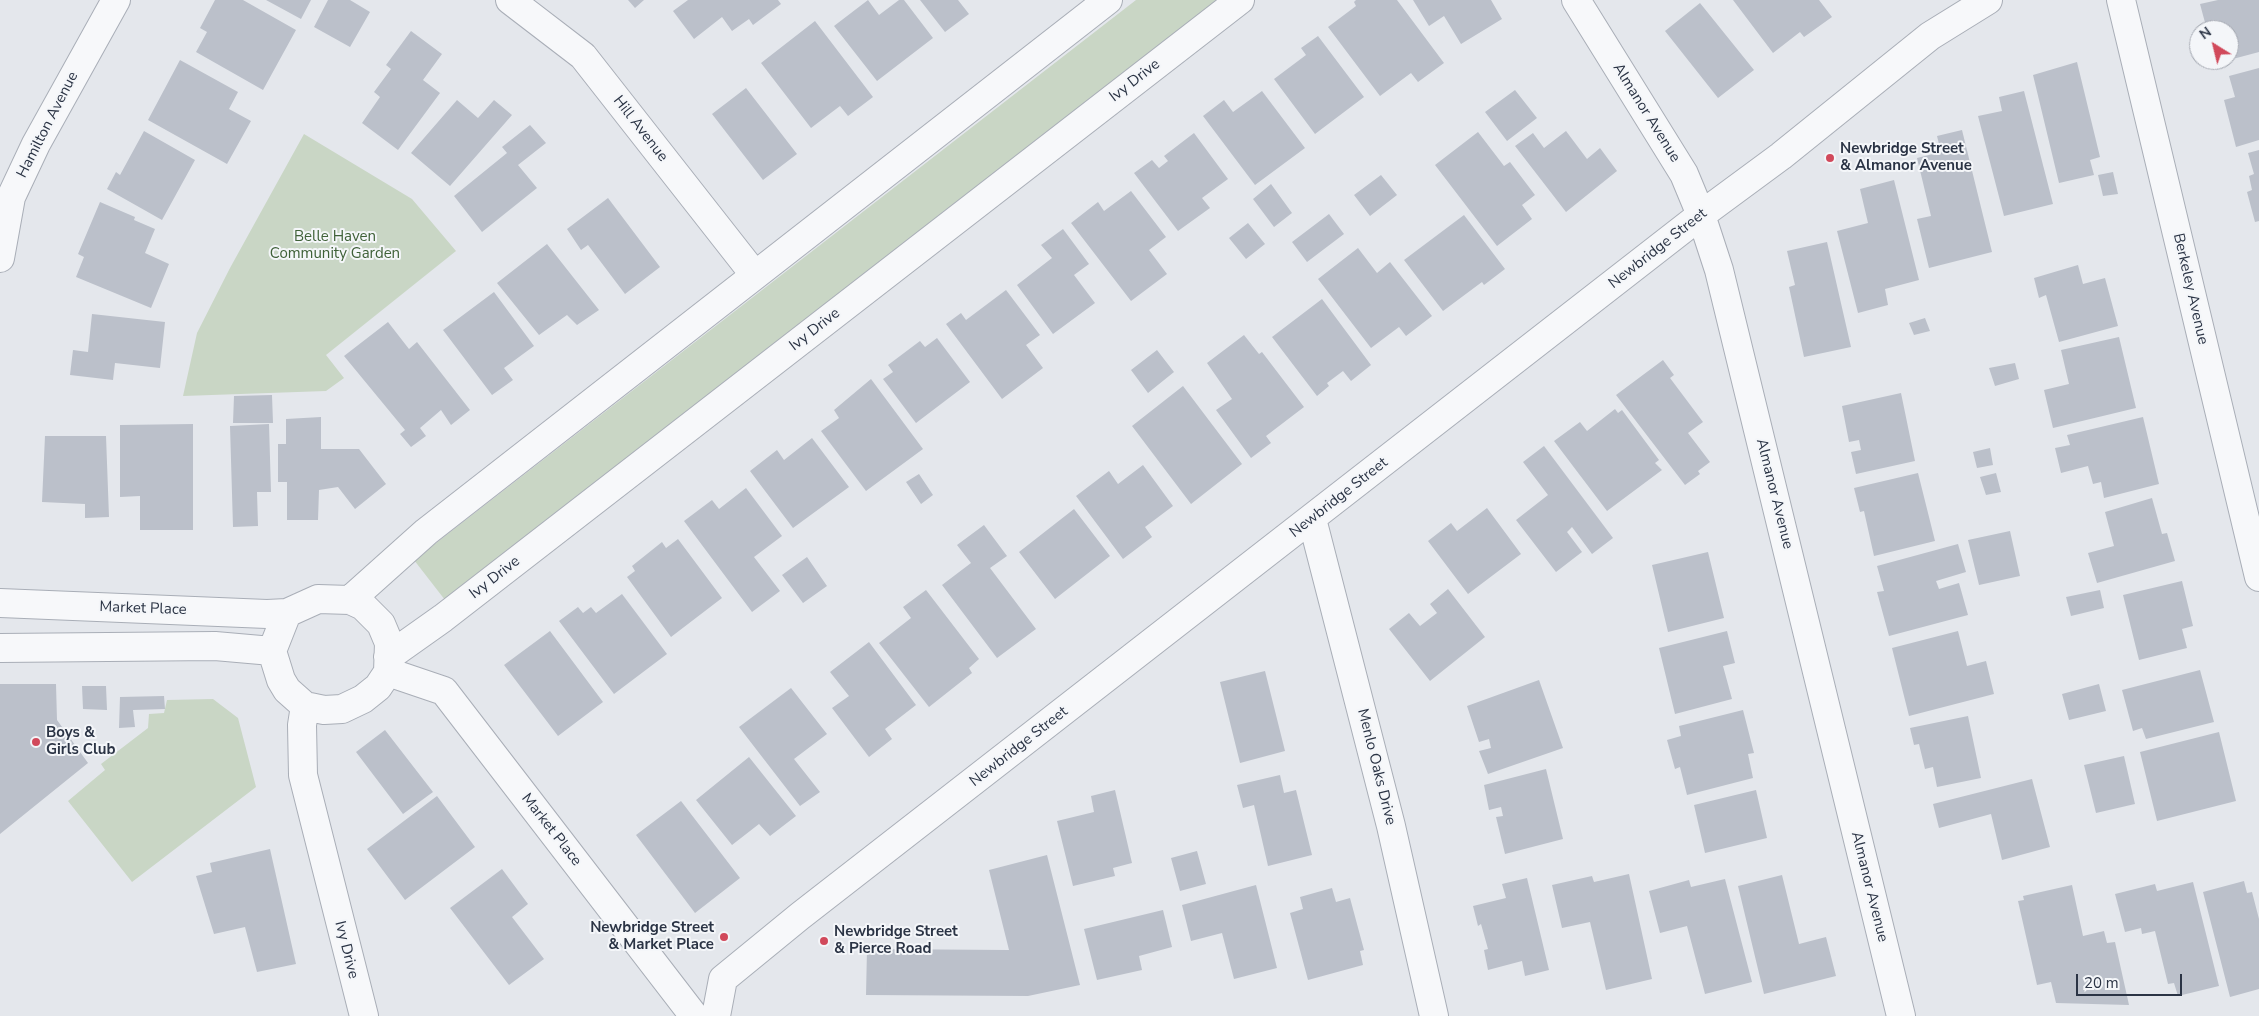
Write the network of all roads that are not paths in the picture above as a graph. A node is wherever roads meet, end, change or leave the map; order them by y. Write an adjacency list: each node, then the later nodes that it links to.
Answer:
1 (116, 0): 8 (street, Hamilton Avenue)
2 (510, 0): 11 (street, Hill Avenue)
3 (1240, 0): 19 (street, Ivy Drive)
4 (1576, 0): 9 (street, Almanor Avenue)
5 (1988, 0): 9 (street, Newbridge Street)
6 (2121, 0): 13 (street, Berkeley Avenue)
7 (1091, 5): 11 (street)
8 (6, 194): 10 (street, Hamilton Avenue)
9 (1701, 215): 12 (street, Newbridge Street); 25 (street, Almanor Avenue)
10 (0, 258)
11 (754, 274): 14 (street)
12 (1312, 519): 23 (street, Newbridge Street); 24 (street, Menlo Oaks Drive)
13 (2259, 577)
14 (350, 600): 16 (street); 19 (street)
15 (0, 603): 16 (street, Market Place)
16 (287, 613): 18 (street)
17 (0, 648): 18 (street)
18 (272, 651): 20 (street)
19 (388, 664): 20 (street); 22 (street, Market Place)
20 (305, 706): 21 (street, Ivy Drive)
21 (364, 1016)
22 (694, 1016)
23 (716, 1016)
24 (1434, 1016)
25 (1901, 1016)

